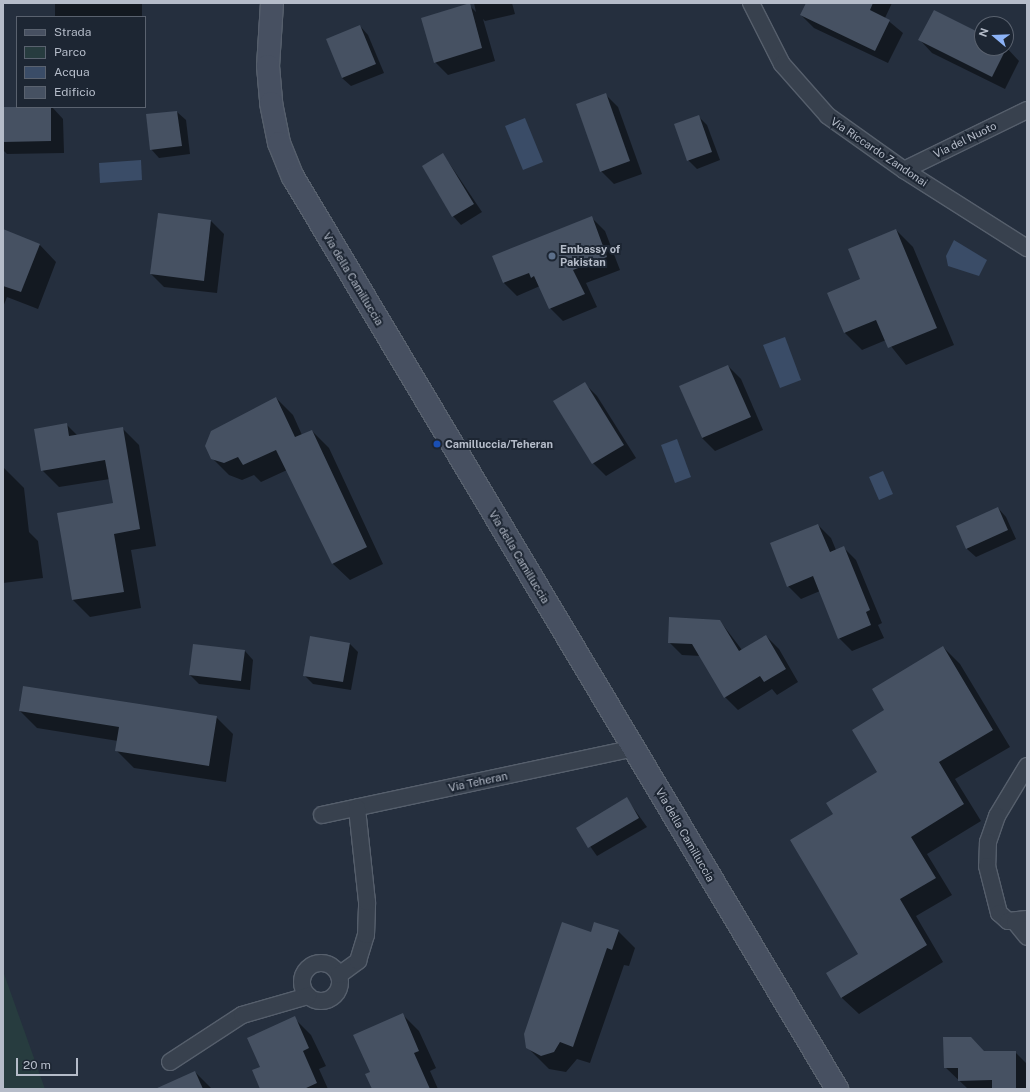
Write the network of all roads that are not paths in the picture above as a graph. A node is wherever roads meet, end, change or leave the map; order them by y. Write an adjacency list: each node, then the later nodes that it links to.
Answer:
1 (272, 3): 6 (main road, Via della Camilluccia)
2 (751, 3): 4 (street, Via Riccardo Zandonai)
3 (1027, 110): 4 (street, Via del Nuoto)
4 (904, 170): 5 (street, Via Riccardo Zandonai)
5 (1027, 248)
6 (634, 748): 8 (street, Via Teheran); 15 (main road, Via della Camilluccia)
7 (1027, 766): 10 (street)
8 (357, 808): 9 (street, Via Teheran); 12 (street)
9 (322, 815)
10 (1021, 921): 11 (street)
11 (1027, 937)
12 (339, 975): 13 (street); 13 (street)
13 (308, 996): 14 (street)
14 (170, 1062)
15 (837, 1089)

